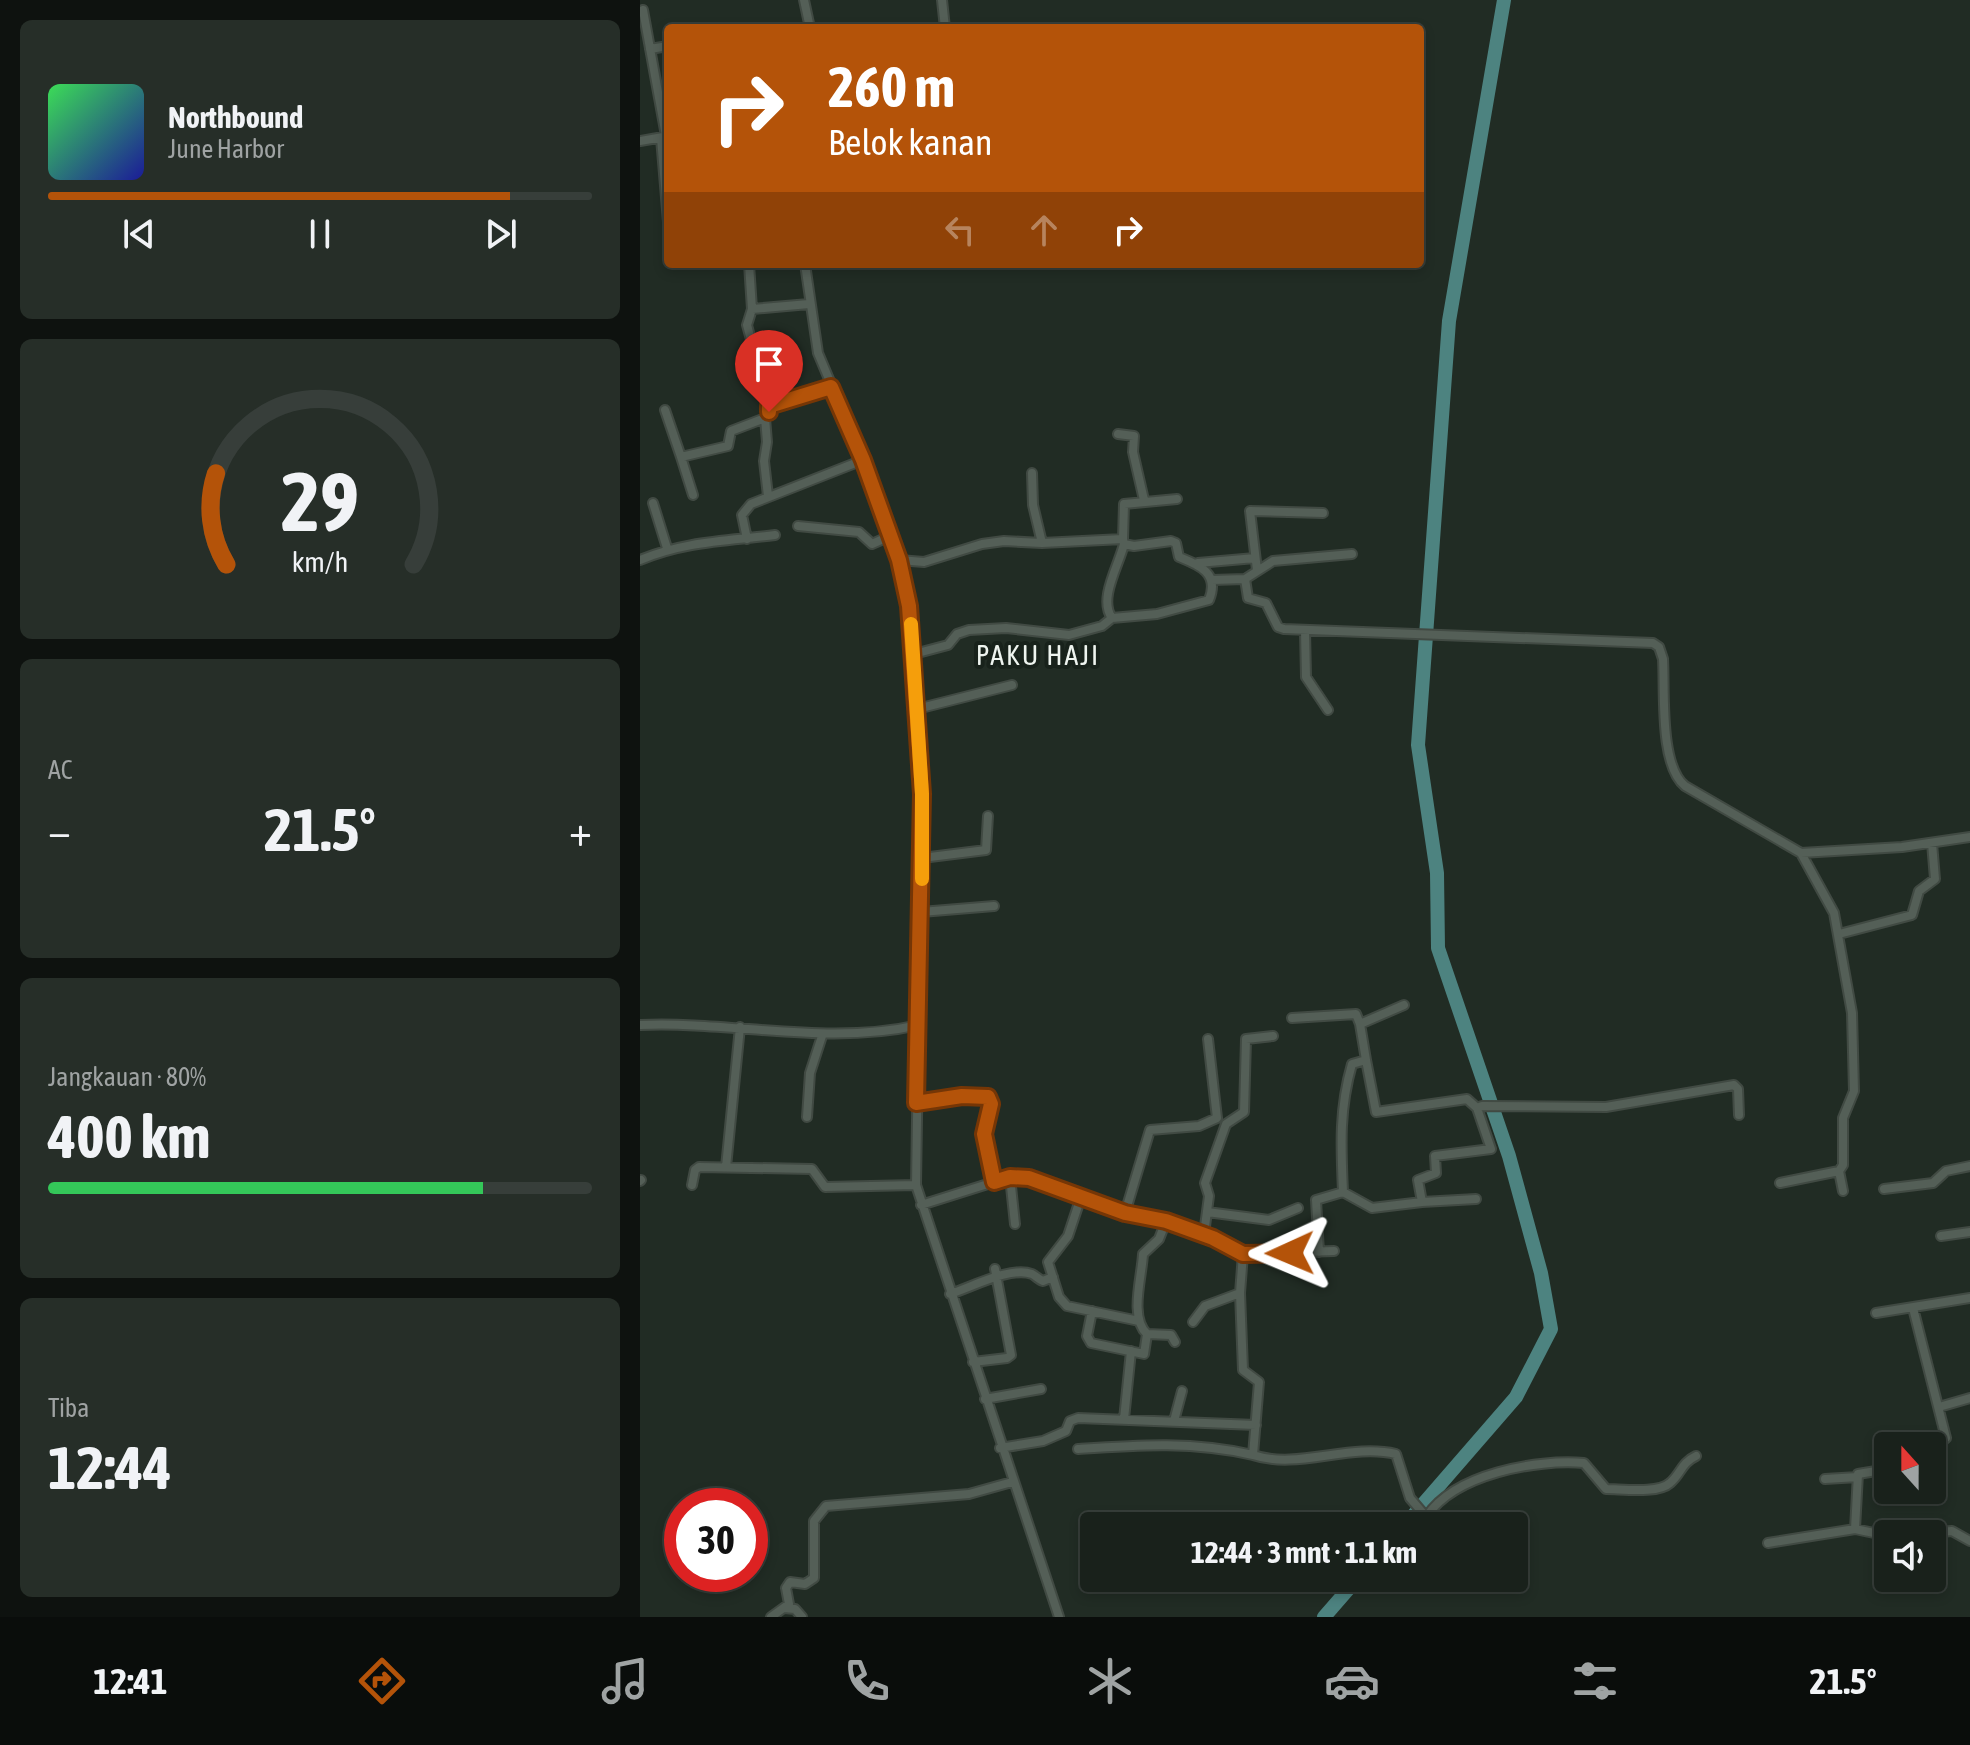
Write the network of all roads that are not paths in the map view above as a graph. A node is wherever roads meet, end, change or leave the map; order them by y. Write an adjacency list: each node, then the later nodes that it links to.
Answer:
1 (804, 0): 5 (street)
2 (942, 0): 6 (street)
3 (643, 10): 4 (street)
4 (642, 21): 8 (street)
5 (809, 24)
6 (945, 24)
7 (664, 47): 8 (street)
8 (650, 49): 9 (street)
9 (664, 130)
10 (664, 136): 11 (street)
11 (640, 141)
12 (749, 268): 15 (street)
13 (805, 268): 14 (street)
14 (809, 304): 15 (street); 16 (street)
15 (752, 309): 17 (street)
16 (831, 387): 17 (street); 22 (street)
17 (769, 406): 19 (street)
18 (665, 410): 21 (street)
19 (765, 418): 21 (street); 25 (street)
20 (1118, 434): 27 (street)
21 (681, 457): 24 (street)
22 (863, 460): 25 (street); 32 (street)
23 (1032, 473): 35 (street)
24 (693, 495)
25 (768, 496): 33 (street)
26 (1177, 499): 27 (street)
27 (1144, 500): 34 (street)
28 (653, 503): 36 (street)
29 (1323, 513): 38 (street)
30 (798, 526): 32 (street)
31 (775, 535): 33 (street)
32 (890, 536): 40 (street)
33 (747, 539): 36 (street)
34 (1123, 542): 35 (street); 41 (street); 45 (street)
35 (1042, 543): 40 (street)
36 (667, 548): 39 (street)
37 (1352, 554): 42 (street)
38 (1255, 558): 41 (street); 42 (street)
39 (640, 560)
40 (899, 560): 47 (street)
41 (1198, 563): 44 (street)
42 (1257, 570): 43 (street)
43 (1245, 579): 44 (street); 46 (street)
44 (1212, 580): 45 (street)
45 (1112, 618): 47 (street)
46 (1305, 631): 50 (street); 54 (street)
47 (914, 654): 49 (street)
48 (1012, 685): 49 (street)
49 (917, 709): 55 (street)
50 (1328, 710)
51 (988, 816): 55 (street)
52 (1970, 837): 53 (street)
53 (1932, 843): 54 (street); 58 (street)
54 (1801, 853): 58 (street)
55 (922, 858): 57 (street)
56 (994, 906): 57 (street)
57 (921, 912): 63 (street)
58 (1839, 934): 77 (street)
59 (1404, 1005): 61 (street)
60 (1292, 1018): 61 (street)
61 (1360, 1024): 68 (street)
62 (640, 1025): 64 (street)
63 (919, 1025): 65 (street); 69 (street)
64 (740, 1027): 65 (street); 76 (street)
65 (822, 1036): 72 (street)
66 (1273, 1036): 74 (street)
67 (1208, 1039): 73 (street)
68 (1366, 1060): 70 (street); 85 (street)
69 (916, 1103): 79 (street); 82 (street)
70 (1479, 1107): 71 (street); 88 (street)
71 (1739, 1115)
72 (807, 1117)
73 (1211, 1123): 74 (street); 92 (street)
74 (1226, 1124): 91 (street)
75 (1970, 1166): 83 (street)
76 (726, 1167): 81 (street); 82 (street)
77 (1839, 1171): 80 (street); 84 (street)
78 (1010, 1177): 79 (street); 86 (street); 94 (street)
79 (994, 1182): 89 (street)
80 (1780, 1183)
81 (692, 1185)
82 (916, 1185): 89 (street)
83 (1884, 1189)
84 (1843, 1191)
85 (1343, 1192): 88 (street); 99 (street)
86 (1081, 1197): 92 (street); 102 (street)
87 (1476, 1199): 88 (street)
88 (1422, 1202)
89 (921, 1205): 104 (street)
90 (1298, 1208): 91 (street)
91 (1207, 1212): 96 (street)
92 (1125, 1213): 93 (street)
93 (1166, 1221): 96 (street); 109 (street)
94 (1015, 1224)
95 (1970, 1232): 97 (street)
96 (1204, 1234): 100 (street)
97 (1941, 1236)
98 (1334, 1251): 99 (street)
99 (1319, 1252): 100 (street)
100 (1243, 1254): 103 (street)
101 (996, 1272): 102 (street); 104 (street); 114 (street)
102 (1053, 1277): 107 (street)
103 (1240, 1293): 110 (street); 122 (street)
104 (950, 1294): 114 (street)
105 (1970, 1298): 106 (street)
106 (1913, 1308): 108 (street); 119 (street)
107 (1092, 1311): 109 (street); 113 (street)
108 (1876, 1313)
109 (1139, 1321): 111 (street)
110 (1193, 1322)
111 (1147, 1334): 112 (street); 113 (street)
112 (1175, 1342)
113 (1131, 1351): 120 (street)
114 (973, 1362): 118 (street)
115 (1041, 1389): 118 (street)
116 (1182, 1391): 121 (street)
117 (1970, 1398): 119 (street)
118 (985, 1399): 124 (street)
119 (1939, 1407): 123 (street)
120 (1124, 1419): 121 (street); 124 (street)
121 (1174, 1421): 122 (street)
122 (1256, 1425): 126 (street)
123 (1945, 1432)
124 (1000, 1448): 131 (street)
125 (1078, 1449): 126 (street)
126 (1253, 1455): 132 (street)
127 (1696, 1456): 133 (street)
128 (1874, 1470): 129 (street)
129 (1858, 1477): 130 (street); 134 (street)
130 (1825, 1479)
131 (1012, 1482): 139 (street); 142 (street)
132 (1424, 1512)
133 (1430, 1512)
134 (1855, 1529): 136 (street); 138 (street)
135 (1946, 1532): 137 (street)
136 (1874, 1533)
137 (1970, 1541)
138 (1768, 1543)
139 (784, 1608): 140 (street); 141 (street)
140 (771, 1617)
141 (802, 1617)
142 (1059, 1617)

